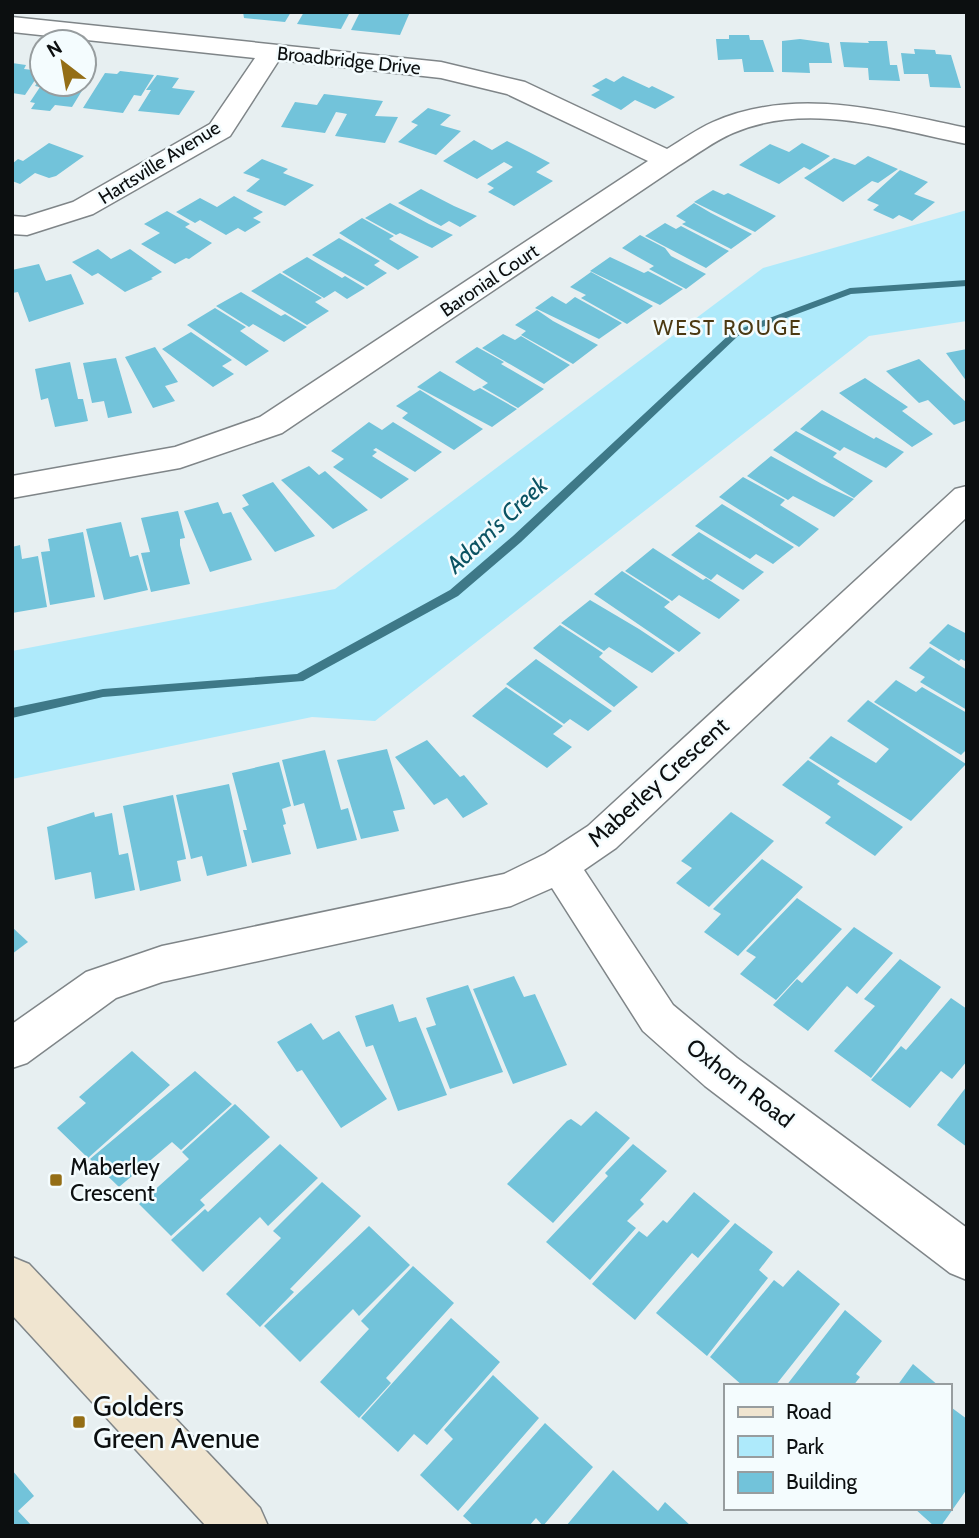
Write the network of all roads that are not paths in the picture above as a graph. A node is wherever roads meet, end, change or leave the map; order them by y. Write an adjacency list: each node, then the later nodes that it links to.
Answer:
1 (12, 24): 2 (street, Broadbridge Drive)
2 (272, 52): 4 (street, Broadbridge Drive); 5 (street, Hartsville Avenue)
3 (967, 136): 4 (street, Baronial Court)
4 (668, 160): 6 (street, Baronial Court)
5 (12, 225)
6 (12, 486)
7 (967, 498): 8 (street, Maberley Crescent)
8 (559, 866): 9 (street, Maberley Crescent); 10 (street, Oxhorn Road)
9 (12, 1049)
10 (967, 1257)
11 (12, 1280): 12 (street)
12 (240, 1525)

